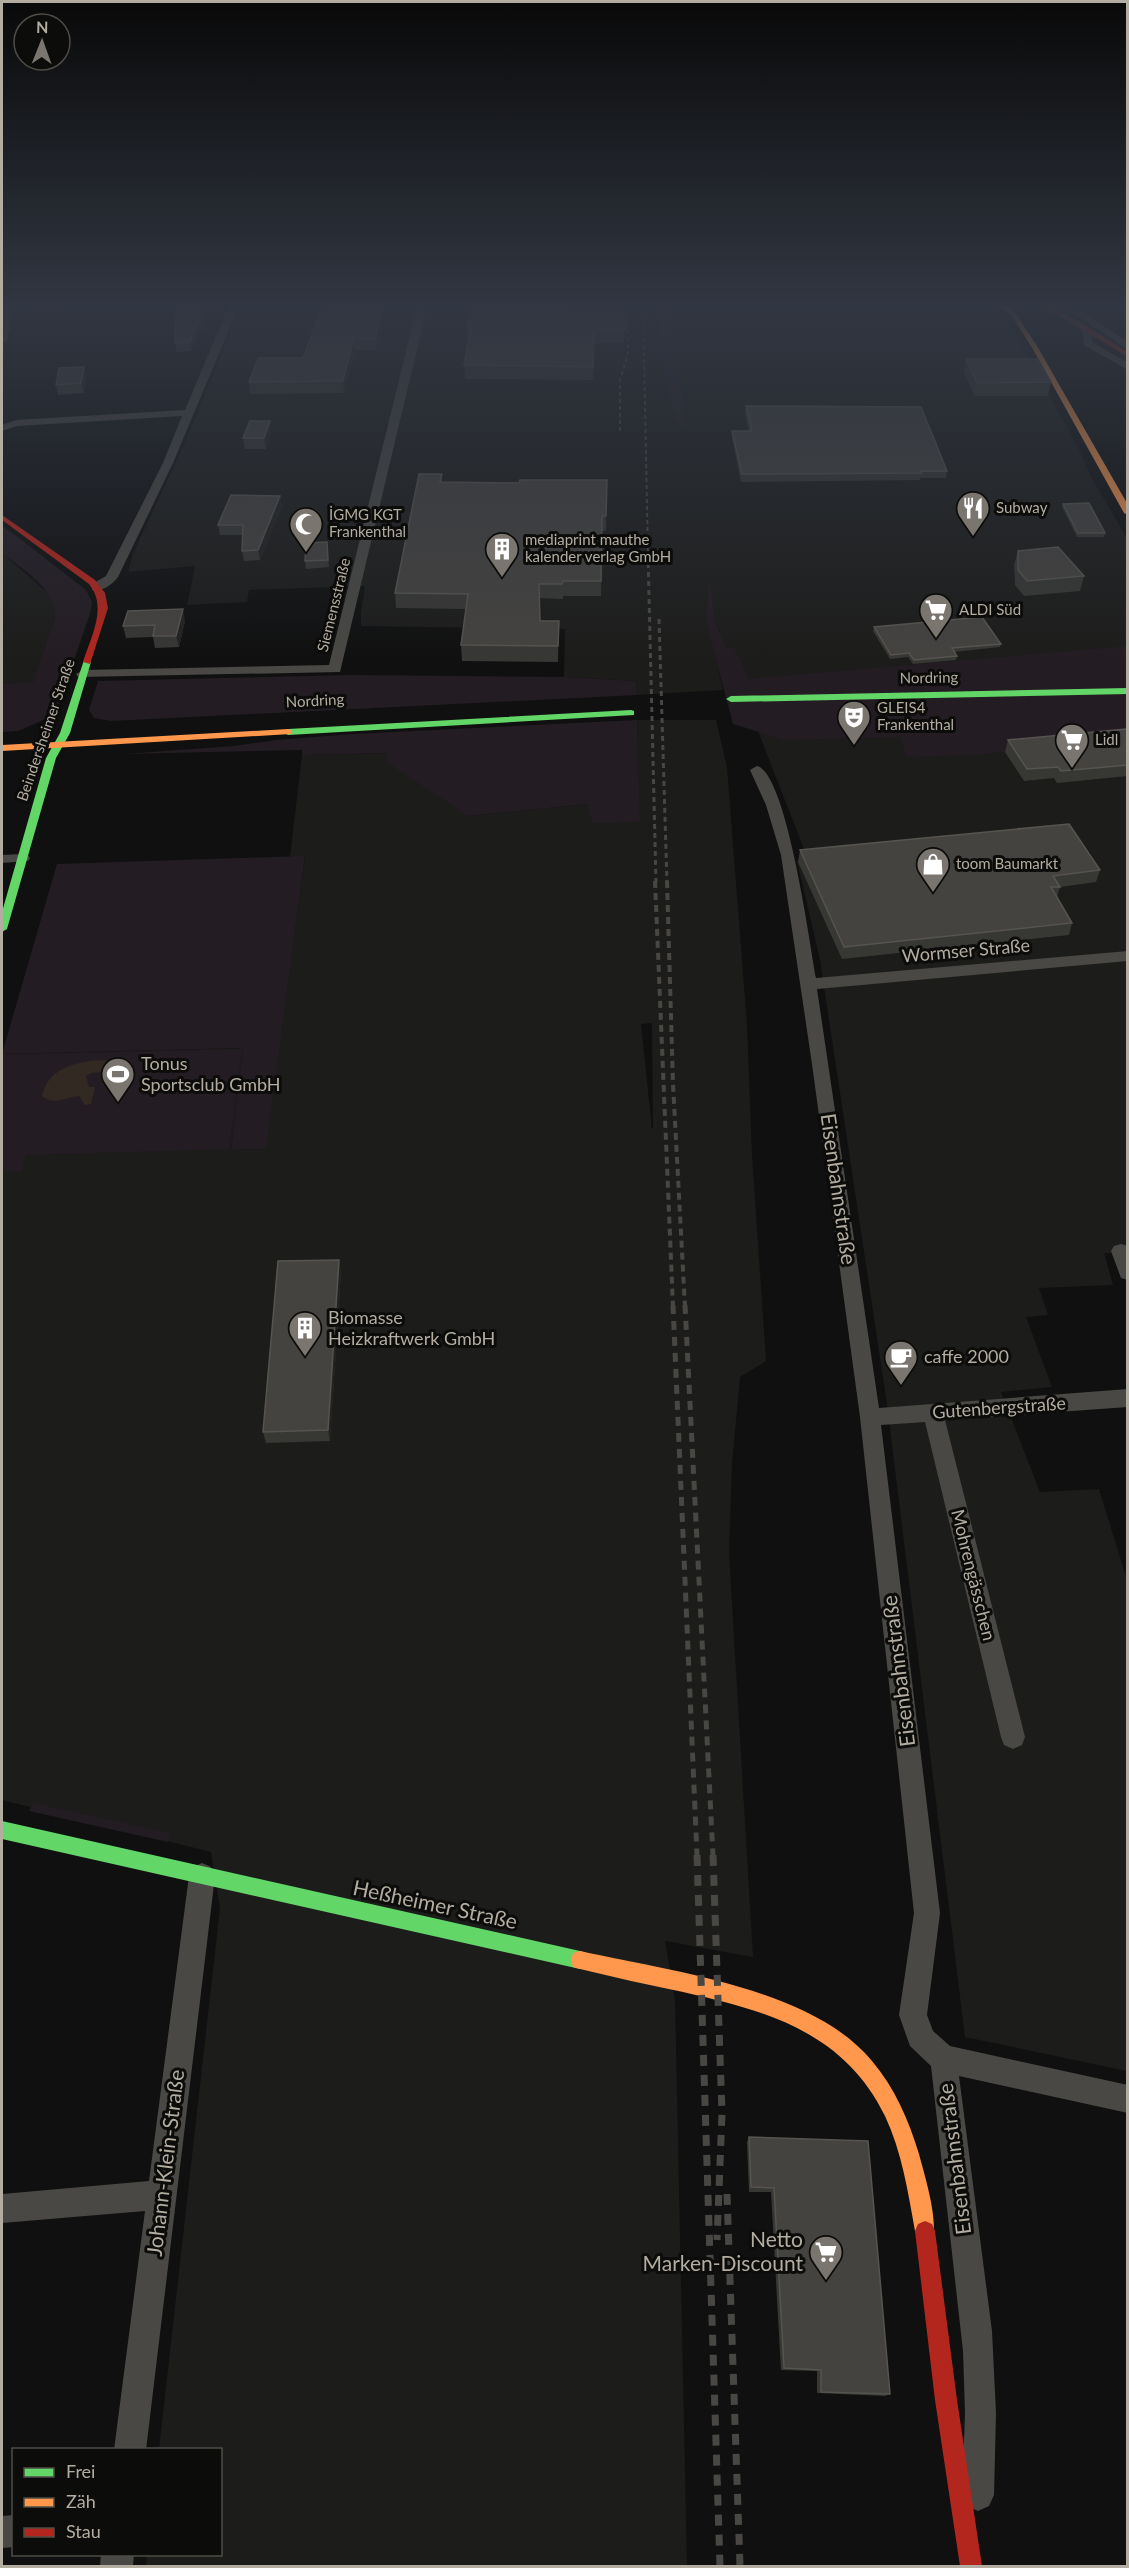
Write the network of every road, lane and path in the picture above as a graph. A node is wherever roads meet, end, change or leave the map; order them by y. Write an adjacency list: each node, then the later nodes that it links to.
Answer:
1 (19, 423): 5 (street)
2 (185, 423): 9 (street)
3 (394, 423): 10 (street, Siemensstraße)
4 (1082, 423): 6 (main road)
5 (2, 428)
6 (1122, 494): 7 (main road)
7 (1128, 513)
8 (2, 517): 9 (main road)
9 (96, 587): 10 (main road, Beindersheimer Straße)
10 (82, 674): 15 (main road, Beindersheimer Straße)
11 (1128, 691): 12 (main road, Nordring)
12 (1128, 702)
13 (286, 731): 15 (main road, Nordring); 15 (main road, Nordring); 17 (main road, Nordring)
14 (2, 736): 15 (main road, Nordring)
15 (62, 739): 16 (main road, Nordring); 20 (main road, Beindersheimer Straße)
16 (2, 748)
17 (84, 757)
18 (757, 770): 25 (street, Eisenbahnstraße)
19 (61, 776): 20 (main road)
20 (37, 802): 21 (main road, Beindersheimer Straße)
21 (23, 858): 22 (street); 23 (main road, Beindersheimer Straße)
22 (2, 859)
23 (2, 929)
24 (1128, 956): 25 (street, Wormser Straße)
25 (809, 984): 30 (street, Eisenbahnstraße)
26 (1121, 1251): 27 (street)
27 (1128, 1273)
28 (1128, 1398): 29 (street, Gutenbergstraße)
29 (933, 1413): 30 (street, Gutenbergstraße); 31 (street, Mohrengässchen)
30 (870, 1417): 35 (street, Eisenbahnstraße)
31 (1013, 1737)
32 (2, 1830): 33 (main road, Heßheimer Straße)
33 (202, 1876): 34 (main road, Heßheimer Straße); 37 (street, Johann-Klein-Straße)
34 (848, 2049): 40 (main road, Eisenbahnstraße)
35 (944, 2059): 36 (street); 40 (street, Eisenbahnstraße)
36 (1128, 2099)
37 (162, 2195): 38 (street); 39 (street, Johann-Klein-Straße)
38 (2, 2208)
39 (130, 2448)
40 (973, 2566)

